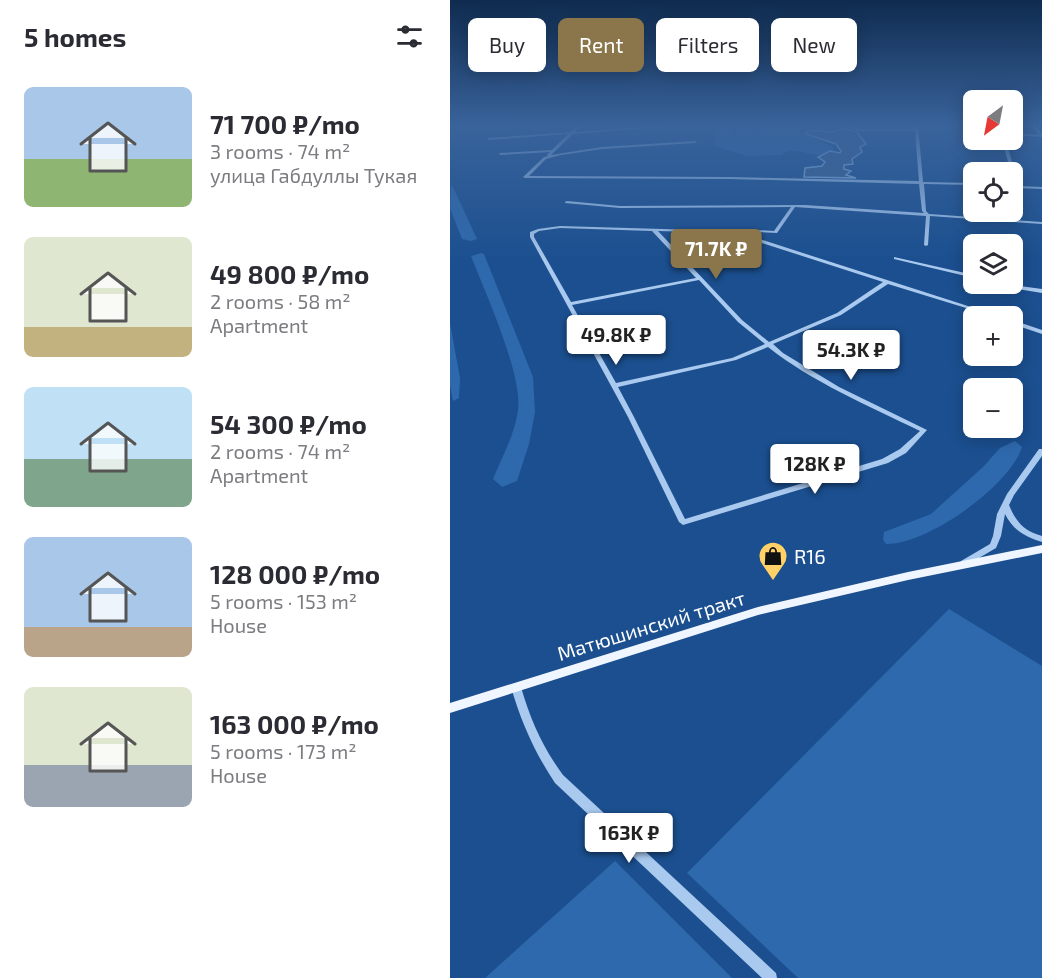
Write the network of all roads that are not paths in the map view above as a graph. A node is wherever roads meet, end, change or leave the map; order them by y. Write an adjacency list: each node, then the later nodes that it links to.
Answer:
1 (533, 170): 3 (street)
2 (921, 170): 3 (street)
3 (922, 182): 4 (street); 9 (street)
4 (963, 184)
5 (1023, 187): 6 (street)
6 (1042, 188)
7 (567, 202): 8 (street)
8 (794, 206): 9 (street); 12 (street)
9 (927, 214): 10 (street); 13 (street)
10 (1042, 223)
11 (653, 229): 12 (street); 16 (street); 20 (street)
12 (747, 236): 17 (street)
13 (927, 245)
14 (896, 258): 15 (street)
15 (963, 274)
16 (698, 279): 20 (street); 24 (street)
17 (887, 282): 21 (street); 24 (street)
18 (1023, 288): 19 (street)
19 (1042, 291)
20 (570, 304): 25 (street)
21 (964, 306)
22 (1023, 326): 23 (street)
23 (1042, 332)
24 (769, 345): 25 (street); 25 (street)
25 (613, 386)
26 (1042, 451): 27 (street)
27 (1006, 506): 28 (street); 30 (street)
28 (1042, 539)
29 (1042, 549): 30 (main road, Матюшинский тракт)
30 (962, 564): 31 (main road, Матюшинский тракт)
31 (516, 687): 32 (main road, Матюшинский тракт); 33 (street)
32 (450, 708)
33 (771, 978)

